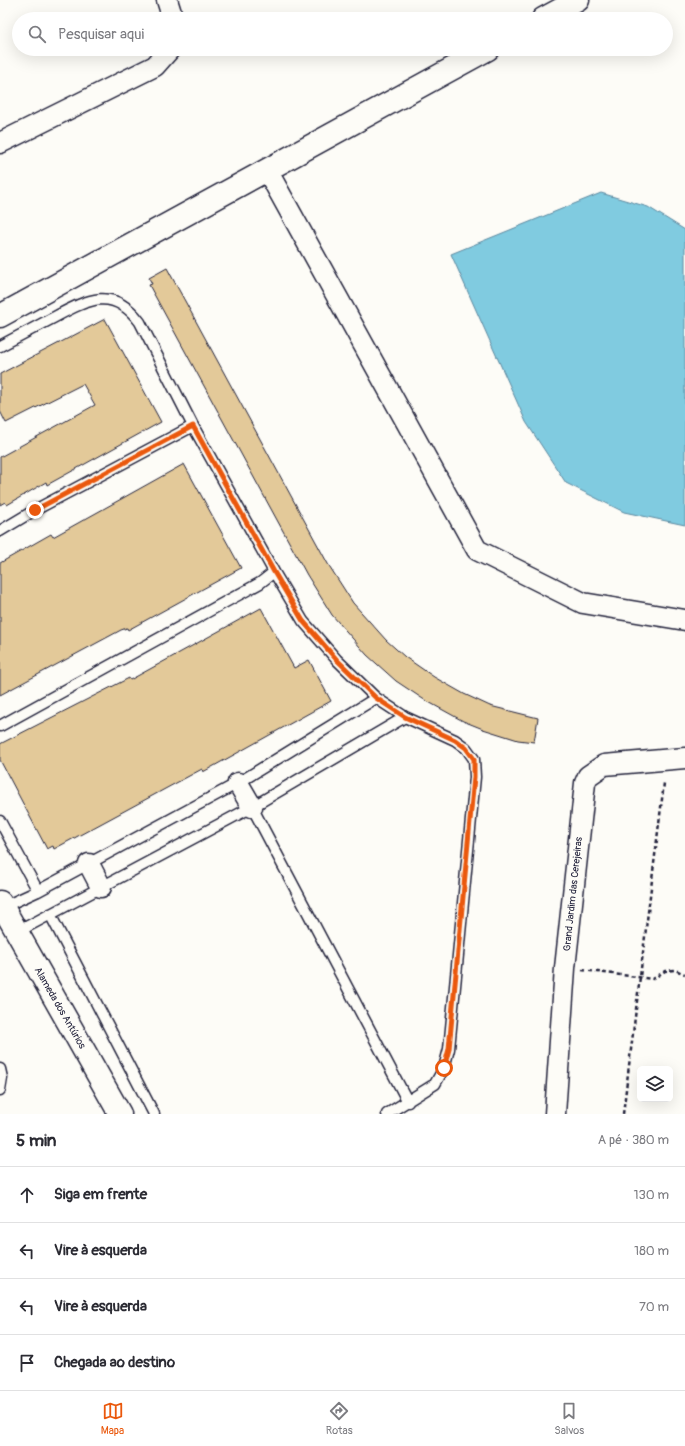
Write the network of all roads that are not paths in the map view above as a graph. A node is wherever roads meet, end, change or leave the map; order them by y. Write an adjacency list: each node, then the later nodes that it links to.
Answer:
1 (167, 0): 3 (street)
2 (578, 0): 4 (street)
3 (171, 12)
4 (556, 12)
5 (164, 56): 7 (street)
6 (475, 56): 8 (street)
7 (0, 143)
8 (267, 170): 9 (street); 14 (street)
9 (0, 316)
10 (0, 346): 11 (lane)
11 (193, 426): 12 (lane); 13 (lane)
12 (0, 531)
13 (274, 572): 15 (lane); 17 (lane)
14 (685, 620)
15 (376, 698): 16 (lane); 19 (lane)
16 (405, 717): 20 (lane); 30 (lane)
17 (0, 726)
18 (685, 758): 34 (street, Grand Jardim das Cerejeiras)
19 (238, 783): 20 (street); 22 (lane)
20 (252, 808): 23 (lane); 30 (lane)
21 (0, 821): 24 (lane)
22 (89, 864): 23 (street); 24 (lane)
23 (101, 887): 26 (lane)
24 (38, 891): 25 (lane)
25 (1, 905): 27 (street, Alameda dos Antúrios)
26 (50, 914): 27 (lane); 32 (lane)
27 (17, 932): 31 (street, Alameda dos Antúrios)
28 (0, 1069): 29 (lane)
29 (0, 1090)
30 (408, 1102): 33 (lane)
31 (120, 1114)
32 (154, 1114)
33 (387, 1114)
34 (555, 1114)

